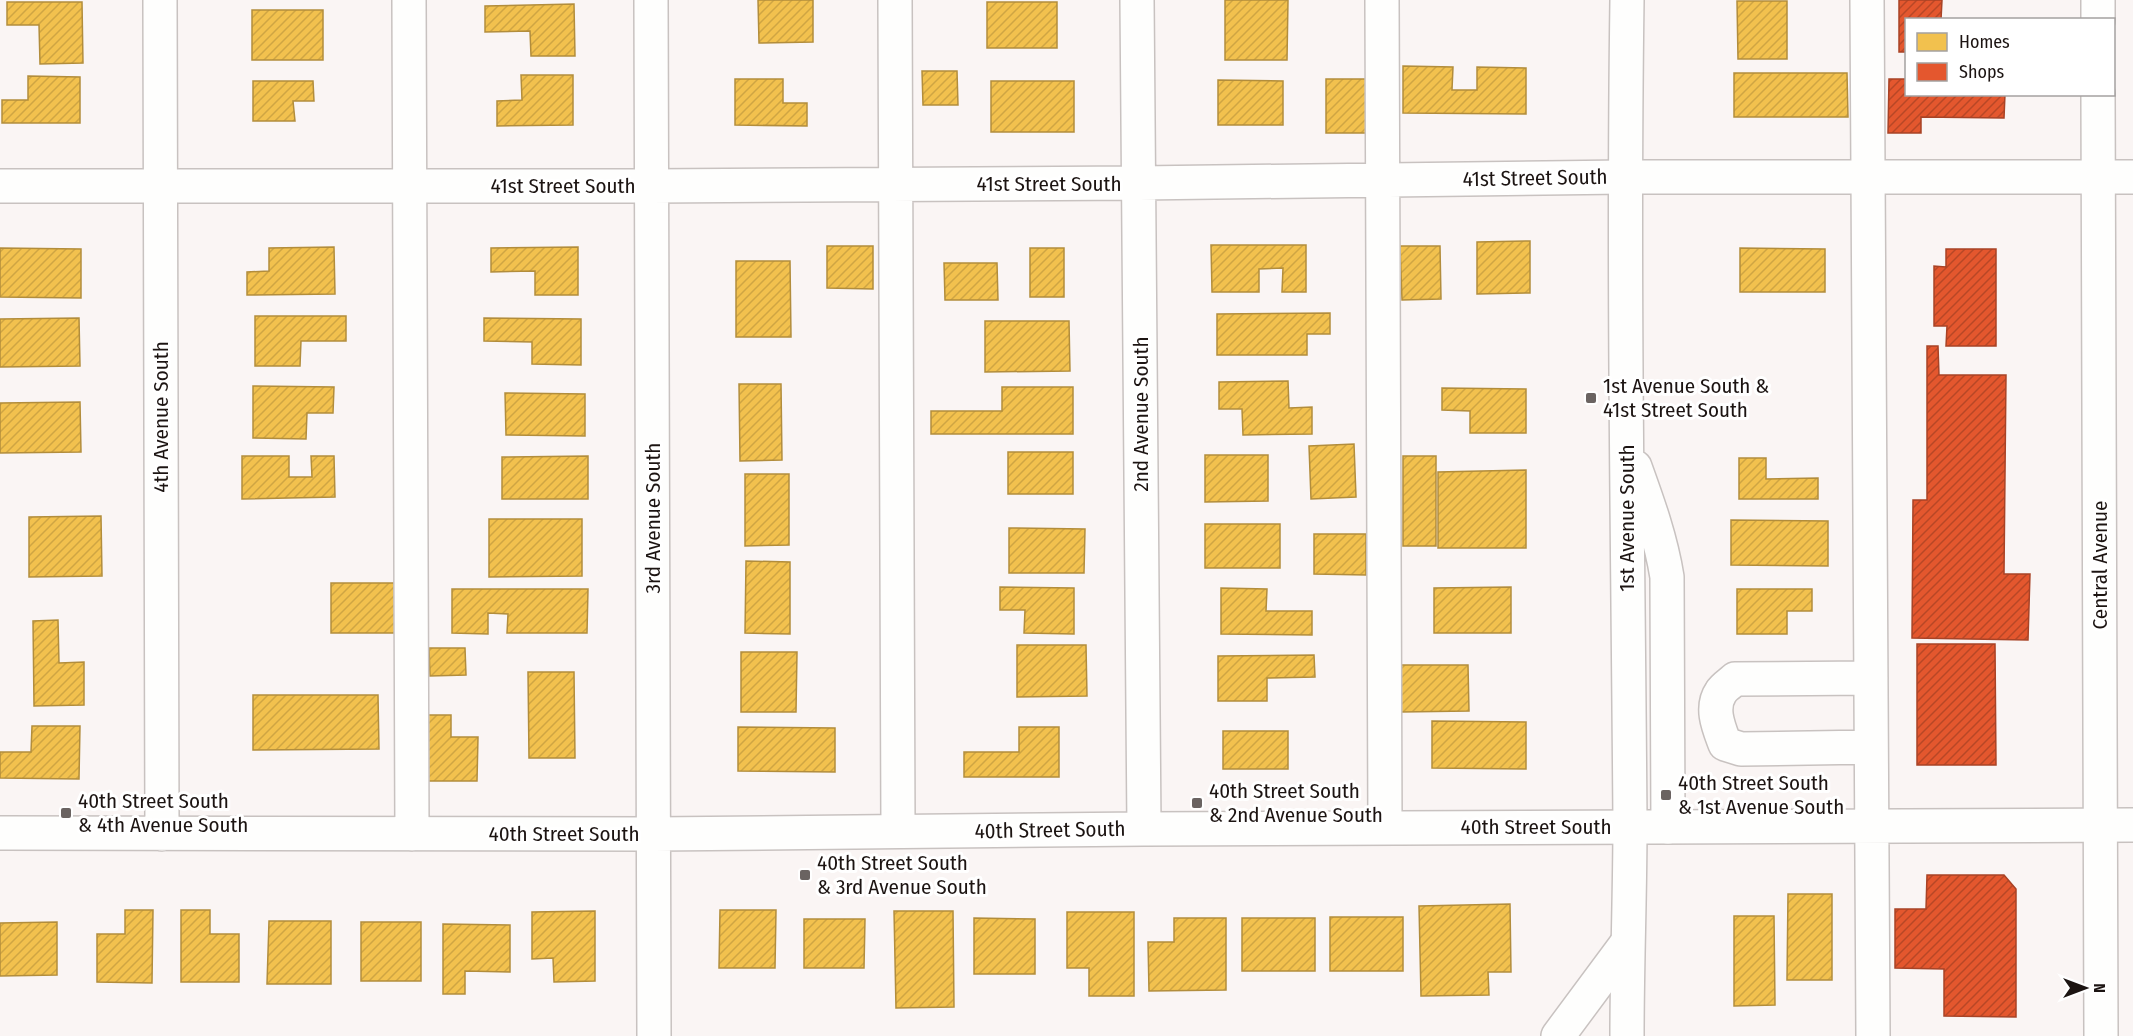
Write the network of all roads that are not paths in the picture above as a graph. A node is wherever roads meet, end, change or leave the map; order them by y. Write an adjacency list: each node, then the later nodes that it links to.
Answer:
1 (160, 0): 20 (street, 4th Avenue South)
2 (409, 0): 21 (street)
3 (651, 0): 22 (street, 3rd Avenue South)
4 (895, 0): 18 (street)
5 (1137, 0): 17 (street, 2nd Avenue South)
6 (1382, 0): 16 (street)
7 (1627, 0): 12 (street, 1st Avenue South)
8 (1867, 0): 13 (street)
9 (2098, 0): 10 (street)
10 (2098, 18)
11 (2098, 96): 14 (street, Central Avenue)
12 (1625, 177): 13 (street, 41st Street South); 16 (street, 41st Street South); 23 (street, 1st Avenue South)
13 (1869, 177): 14 (street, 41st Street South); 24 (street)
14 (2099, 177): 15 (street, 41st Street South); 26 (street, Central Avenue)
15 (2133, 177)
16 (1383, 181): 17 (street, 41st Street South); 31 (street)
17 (1139, 183): 18 (street, 41st Street South); 32 (street, 2nd Avenue South)
18 (896, 185): 22 (street, 41st Street South); 33 (street)
19 (0, 186): 20 (street, 41st Street South)
20 (160, 186): 21 (street, 41st Street South); 35 (street, 4th Avenue South)
21 (410, 186): 22 (street, 41st Street South); 36 (street)
22 (652, 186): 37 (street, 3rd Avenue South)
23 (1626, 443): 29 (street, 1st Avenue South); 30 (street)
24 (1871, 678): 25 (street); 25 (street)
25 (1871, 747): 28 (street)
26 (2101, 825): 27 (street, 40th Street South); 28 (street, 40th Street South); 43 (street, Central Avenue)
27 (2133, 825)
28 (1872, 826): 30 (street, 40th Street South); 42 (street)
29 (1630, 827): 30 (street, 40th Street South); 31 (street, 40th Street South); 38 (street, 1st Avenue South)
30 (1668, 827)
31 (1385, 828): 32 (street, 40th Street South)
32 (1144, 829): 33 (street, 40th Street South)
33 (898, 831): 37 (street, 40th Street South)
34 (0, 833): 35 (street, 40th Street South)
35 (162, 834): 36 (street, 40th Street South)
36 (412, 834): 37 (street, 40th Street South)
37 (654, 834): 39 (street, 3rd Avenue South)
38 (1627, 943): 40 (street); 41 (street, 1st Avenue South)
39 (654, 1036)
40 (1558, 1036)
41 (1628, 1036)
42 (1873, 1036)
43 (2101, 1036)

